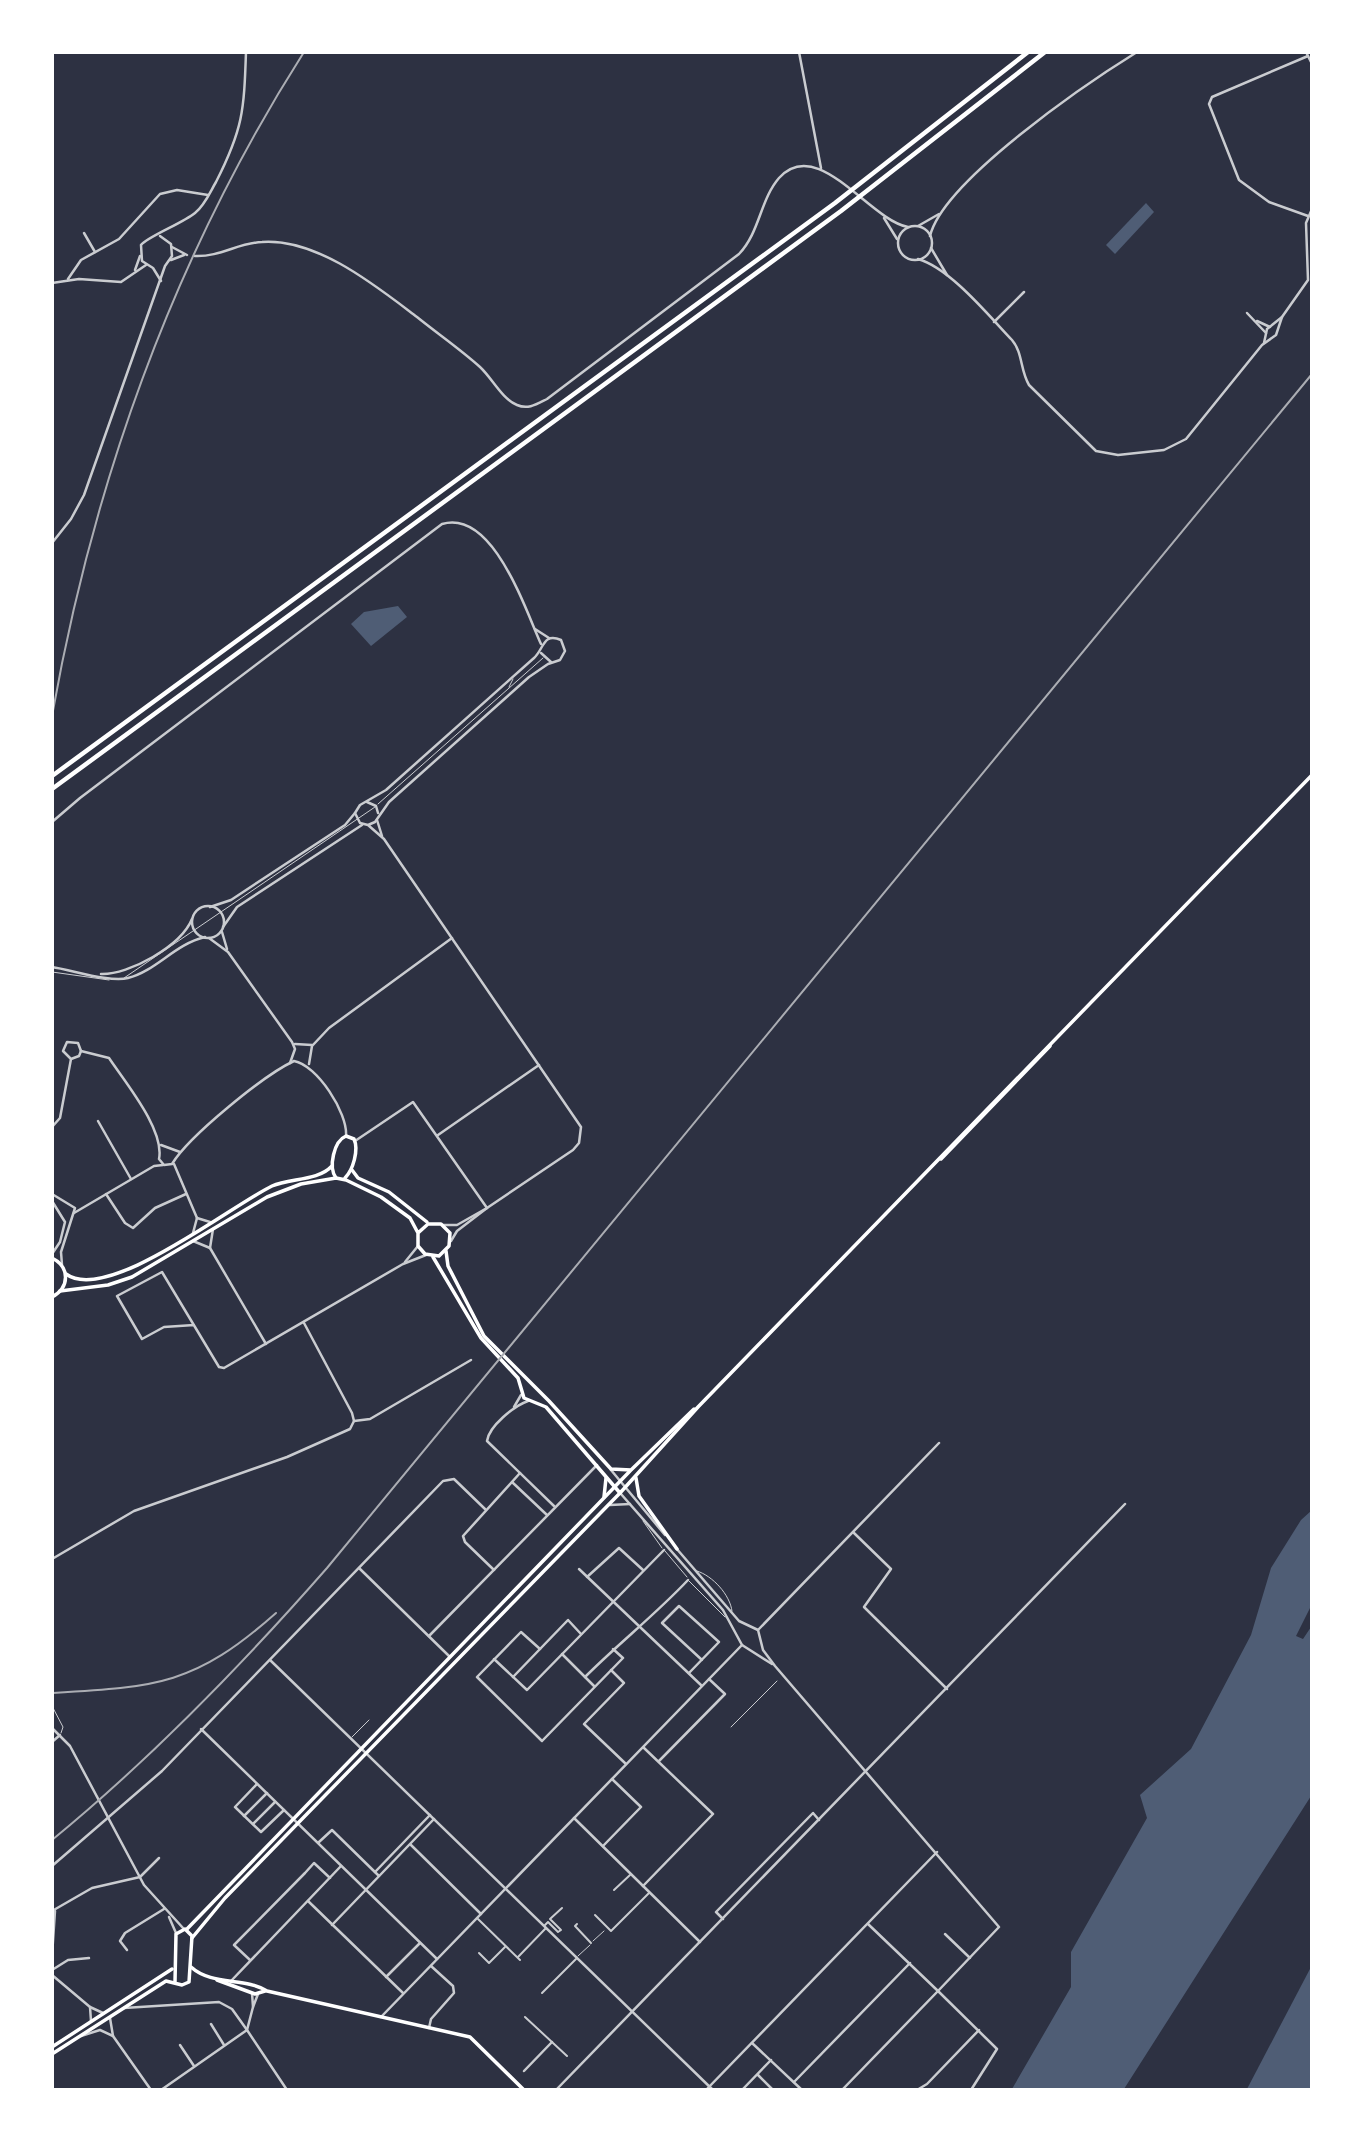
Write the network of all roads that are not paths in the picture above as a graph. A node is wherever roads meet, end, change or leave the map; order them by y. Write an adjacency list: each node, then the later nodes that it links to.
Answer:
1 (246, 52): 9 (street)
2 (799, 52): 8 (street)
3 (1028, 52): 59 (highway)
4 (1045, 52): 60 (highway)
5 (1137, 52): 11 (street)
6 (1307, 54): 7 (street); 13 (street)
7 (1311, 64)
8 (821, 168): 12 (street); 26 (street)
9 (208, 195): 16 (street); 24 (street)
10 (1311, 209): 13 (street)
11 (943, 211): 14 (street); 19 (street)
12 (882, 216): 15 (street); 21 (street)
13 (1308, 216): 30 (street)
14 (918, 226): 15 (street); 19 (street)
15 (908, 228): 21 (street)
16 (172, 229): 18 (street); 20 (street)
17 (84, 233): 24 (street)
18 (160, 236): 20 (street); 25 (street)
19 (930, 236): 23 (street)
20 (169, 241): 22 (street)
21 (898, 242): 28 (street)
22 (172, 247): 27 (street); 27 (street)
23 (931, 248): 28 (street); 36 (street)
24 (95, 252): 35 (street)
25 (140, 256): 29 (street); 33 (street)
26 (195, 256)
27 (171, 260): 31 (street)
28 (918, 260): 36 (street)
29 (146, 265): 32 (street); 33 (street)
30 (1310, 265): 34 (street)
31 (165, 266): 32 (street); 37 (street)
32 (153, 268): 37 (street)
33 (135, 270): 35 (street)
34 (1310, 276): 41 (street)
35 (68, 279): 38 (street)
36 (951, 280): 43 (street)
37 (161, 281): 49 (street)
38 (52, 283)
39 (1024, 292): 43 (street)
40 (1247, 313): 42 (street)
41 (1282, 317): 44 (street); 45 (street)
42 (1257, 321): 44 (street); 46 (street)
43 (994, 322): 48 (street)
44 (1270, 327): 45 (street); 46 (street)
45 (1276, 330): 47 (street)
46 (1266, 334): 47 (street); 48 (street)
47 (1273, 337): 48 (street)
48 (1262, 345)
49 (52, 543)
50 (533, 626): 51 (street); 52 (street); 67 (street)
51 (549, 638): 52 (street); 54 (street)
52 (541, 647): 53 (street); 55 (street)
53 (543, 658): 54 (street); 57 (lane)
54 (551, 662): 56 (street)
55 (515, 675): 57 (lane); 61 (street)
56 (519, 686): 57 (lane); 64 (street)
57 (508, 689): 62 (lane)
58 (1311, 775): 150 (main road)
59 (52, 776)
60 (52, 789)
61 (367, 802): 62 (street); 63 (street)
62 (376, 806): 64 (street); 66 (lane)
63 (355, 813): 66 (street); 70 (street)
64 (379, 815): 65 (street)
65 (377, 820): 68 (street); 69 (street)
66 (357, 821): 68 (street); 71 (lane)
67 (52, 822)
68 (366, 825): 69 (street); 73 (street)
69 (384, 839): 76 (street)
70 (210, 906): 71 (street); 72 (street)
71 (221, 914): 73 (street); 74 (lane)
72 (192, 919): 74 (street); 79 (street)
73 (222, 928): 75 (street); 77 (street)
74 (195, 931): 75 (street); 80 (lane)
75 (207, 937): 77 (street); 80 (street)
76 (452, 937): 82 (street); 90 (street)
77 (228, 952): 81 (street)
78 (52, 969): 79 (street); 80 (lane)
79 (96, 974): 80 (street)
80 (117, 979)
81 (292, 1042): 83 (street); 85 (street)
82 (313, 1044): 83 (street); 86 (street)
83 (303, 1047): 85 (street); 86 (street)
84 (81, 1051): 87 (street); 87 (street); 97 (street)
85 (294, 1054): 88 (street); 89 (street)
86 (309, 1056): 88 (street); 91 (street)
87 (71, 1059): 93 (street)
88 (300, 1062): 89 (street); 91 (street)
89 (290, 1063): 99 (street)
90 (539, 1065): 95 (street); 117 (street)
91 (310, 1067): 94 (street)
92 (98, 1121): 109 (street)
93 (52, 1127)
94 (346, 1136): 96 (main road); 105 (main road)
95 (438, 1136): 96 (street); 117 (street)
96 (355, 1141): 106 (main road)
97 (161, 1145): 98 (street); 100 (street)
98 (170, 1150): 99 (street); 100 (street); 102 (street)
99 (181, 1151): 102 (street)
100 (160, 1153): 101 (street)
101 (159, 1159): 103 (street); 104 (street)
102 (175, 1160): 103 (street); 107 (street)
103 (165, 1165): 104 (street); 107 (street)
104 (154, 1166): 109 (street)
105 (332, 1166): 108 (main road); 121 (main road)
106 (351, 1169): 110 (main road); 122 (main road)
107 (175, 1171): 113 (street)
108 (336, 1178): 110 (main road); 124 (main road)
109 (132, 1179): 112 (street)
110 (343, 1179): 126 (main road)
111 (52, 1194): 115 (street)
112 (106, 1194): 113 (street); 116 (street)
113 (186, 1194): 120 (street)
114 (52, 1201): 118 (street)
115 (72, 1204): 116 (street); 118 (street); 119 (street)
116 (85, 1207): 119 (street)
117 (487, 1208): 123 (street); 128 (street)
118 (62, 1213): 119 (street); 133 (street)
119 (74, 1214): 136 (street)
120 (197, 1218): 121 (street); 125 (street)
121 (211, 1222): 125 (main road)
122 (429, 1223): 123 (main road); 126 (main road)
123 (443, 1225): 128 (main road)
124 (213, 1229): 127 (main road); 130 (street)
125 (193, 1233): 137 (main road)
126 (418, 1233): 129 (main road)
127 (192, 1241): 130 (street); 138 (main road)
128 (451, 1241): 131 (main road)
129 (418, 1246): 132 (main road); 135 (street)
130 (210, 1248): 142 (street)
131 (446, 1251): 134 (main road); 143 (main road)
132 (426, 1255): 134 (main road); 135 (street)
133 (52, 1256): 136 (main road)
134 (433, 1256): 143 (main road)
135 (403, 1264): 140 (street)
136 (62, 1265): 137 (main road)
137 (66, 1274): 138 (main road)
138 (60, 1292): 139 (main road)
139 (52, 1297)
140 (304, 1323): 142 (street); 152 (street)
141 (194, 1325): 141 (street); 142 (street)
142 (266, 1344)
143 (493, 1350): 145 (main road)
144 (471, 1360): 152 (street)
145 (508, 1365): 146 (main road); 148 (main road)
146 (532, 1385): 147 (main road); 148 (main road)
147 (537, 1389): 149 (main road); 155 (main road)
148 (522, 1392): 149 (main road); 151 (street)
149 (531, 1400): 151 (street); 154 (main road)
150 (698, 1406): 156 (main road); 158 (main road)
151 (512, 1410): 157 (street)
152 (354, 1421): 176 (street)
153 (939, 1443): 173 (street)
154 (597, 1465): 159 (main road); 168 (street)
155 (611, 1469): 156 (main road); 160 (street)
156 (631, 1469): 160 (main road)
157 (520, 1473): 161 (street); 168 (street)
158 (637, 1476): 163 (main road); 174 (main road)
159 (606, 1478): 162 (main road); 165 (main road)
160 (620, 1481): 162 (main road); 163 (street)
161 (512, 1482): 169 (street); 171 (street)
162 (615, 1487): 164 (main road); 165 (main road)
163 (626, 1487): 164 (main road); 174 (street)
164 (620, 1493): 166 (street); 170 (main road)
165 (604, 1498): 201 (main road)
166 (630, 1504): 170 (street); 172 (street)
167 (1125, 1504): 214 (street)
168 (555, 1507): 171 (street)
169 (485, 1509): 177 (street); 179 (street)
170 (604, 1509): 225 (main road)
171 (547, 1515): 179 (street)
172 (644, 1518): 175 (lane); 182 (street)
173 (853, 1532): 191 (street); 214 (street)
174 (677, 1549): 181 (street)
175 (664, 1550): 180 (street); 184 (lane)
176 (52, 1559)
177 (359, 1568): 194 (street); 203 (street)
178 (579, 1569): 183 (street)
179 (494, 1570): 194 (street)
180 (643, 1570): 183 (street); 186 (street)
181 (696, 1571): 187 (street); 187 (lane)
182 (692, 1576): 185 (lane); 188 (street)
183 (587, 1577): 186 (street)
184 (688, 1580): 185 (lane); 190 (street)
185 (696, 1588): 188 (lane)
186 (613, 1601): 190 (street); 192 (street)
187 (732, 1613): 189 (street)
188 (729, 1618): 193 (street)
189 (747, 1627): 191 (street); 193 (street)
190 (641, 1628): 199 (street); 207 (street)
191 (758, 1630): 195 (street)
192 (582, 1634): 198 (street); 200 (street)
193 (739, 1635): 196 (street)
194 (429, 1636): 201 (street)
195 (760, 1642): 197 (street); 205 (street)
196 (742, 1645): 197 (street); 210 (street)
197 (750, 1648): 205 (street)
198 (540, 1649): 202 (street); 208 (street)
199 (613, 1649): 206 (street); 209 (street)
200 (562, 1654): 208 (street); 209 (street)
201 (451, 1657): 224 (main road)
202 (494, 1659): 208 (street); 212 (street)
203 (270, 1660): 219 (street); 221 (street)
204 (702, 1660): 204 (street); 207 (street)
205 (775, 1666): 228 (street)
206 (611, 1670): 212 (street); 227 (street)
207 (689, 1673): 213 (street)
208 (513, 1677)
209 (585, 1677): 212 (street)
210 (709, 1679): 213 (street); 226 (street)
211 (777, 1681): 217 (lane)
212 (595, 1686)
213 (702, 1686): 223 (street)
214 (947, 1689): 228 (street)
215 (52, 1706): 220 (lane)
216 (369, 1720): 221 (lane)
217 (731, 1727)
218 (52, 1728): 220 (street)
219 (201, 1729): 230 (street); 237 (street)
220 (60, 1735): 222 (street); 237 (street)
221 (351, 1738): 224 (street)
222 (52, 1742)
223 (643, 1747): 226 (street); 227 (street)
224 (362, 1749): 225 (street); 238 (main road)
225 (366, 1753): 234 (street); 242 (main road)
226 (659, 1761): 255 (street)
227 (626, 1765): 229 (street)
228 (867, 1771): 240 (street); 246 (street)
229 (612, 1779): 236 (street); 245 (street)
230 (257, 1784): 231 (street); 235 (street)
231 (267, 1793): 232 (street); 235 (street)
232 (275, 1802): 233 (street); 241 (street)
233 (284, 1810): 238 (street); 241 (street)
234 (430, 1815): 239 (street); 250 (street)
235 (244, 1816): 241 (street)
236 (574, 1818): 245 (street); 256 (street)
237 (109, 1819): 248 (street); 253 (street)
238 (293, 1819): 242 (street); 274 (main road)
239 (434, 1819): 244 (street); 256 (street)
240 (819, 1820): 268 (street); 268 (street)
241 (253, 1824)
242 (298, 1824): 243 (street); 278 (main road)
243 (318, 1843): 249 (street); 250 (street)
244 (410, 1844): 252 (street); 265 (street)
245 (603, 1847): 251 (street)
246 (936, 1852): 269 (street); 288 (street)
247 (159, 1858): 253 (street)
248 (52, 1866)
249 (341, 1866): 254 (street); 257 (street)
250 (375, 1872): 252 (street)
251 (631, 1874): 255 (street); 258 (street)
252 (379, 1876): 257 (street)
253 (140, 1877): 262 (street); 263 (street)
254 (330, 1878): 260 (street); 289 (street)
255 (643, 1886): 259 (street)
256 (506, 1888): 265 (street); 272 (street)
257 (366, 1890): 271 (street); 280 (street)
258 (614, 1891)
259 (649, 1893): 273 (street); 279 (street)
260 (308, 1900): 271 (street); 289 (street)
261 (562, 1908): 272 (street)
262 (164, 1909): 264 (street); 283 (street)
263 (54, 1911): 285 (street)
264 (168, 1914): 274 (street); 276 (street)
265 (481, 1914): 267 (street)
266 (595, 1915): 273 (street)
267 (477, 1918): 282 (street); 290 (street)
268 (723, 1919): 279 (street)
269 (868, 1923): 291 (street); 325 (street)
270 (577, 1924): 281 (street)
271 (332, 1925): 297 (street)
272 (545, 1927): 282 (street); 286 (street)
273 (607, 1927): 275 (street)
274 (185, 1929): 276 (main road); 278 (main road)
275 (604, 1931): 281 (lane)
276 (176, 1933): 293 (main road)
277 (945, 1934): 288 (street)
278 (192, 1938): 294 (main road)
279 (700, 1942): 312 (street)
280 (420, 1943): 290 (street); 297 (street)
281 (591, 1943): 286 (lane)
282 (506, 1946): 284 (street)
283 (128, 1950)
284 (479, 1954)
285 (52, 1956)
286 (577, 1957): 307 (street); 312 (street)
287 (89, 1958): 295 (street)
288 (970, 1958): 304 (street)
289 (250, 1959): 300 (street)
290 (437, 1959): 292 (street)
291 (910, 1963): 304 (street); 335 (street)
292 (431, 1966): 308 (street); 319 (street)
293 (173, 1968): 301 (main road); 313 (main road)
294 (191, 1968): 296 (main road); 299 (main road)
295 (52, 1973): 309 (street)
296 (203, 1976): 298 (main road); 299 (main road)
297 (386, 1977): 308 (street)
298 (214, 1978): 300 (main road); 305 (main road)
299 (190, 1981): 301 (main road)
300 (231, 1981): 302 (main road)
301 (176, 1982): 311 (main road)
302 (256, 1984): 303 (main road); 305 (main road); 306 (main road)
303 (267, 1991): 306 (main road); 315 (main road)
304 (938, 1991): 321 (street); 347 (street)
305 (252, 1992): 306 (main road); 310 (street)
306 (258, 1993): 310 (street)
307 (542, 1993)
308 (404, 1994): 315 (street)
309 (90, 2007): 313 (street); 317 (street)
310 (253, 2007): 320 (street)
311 (124, 2008): 314 (main road); 320 (street)
312 (633, 2012): 336 (street); 342 (street)
313 (107, 2013): 317 (main road)
314 (111, 2017): 322 (main road); 323 (street)
315 (382, 2017): 319 (main road)
316 (525, 2017): 324 (street)
317 (89, 2024): 328 (main road)
318 (211, 2024): 327 (street)
319 (429, 2028): 341 (main road)
320 (247, 2029): 327 (street); 340 (street)
321 (979, 2030): 348 (street); 349 (street)
322 (81, 2036): 323 (street); 329 (main road)
323 (113, 2036): 338 (street)
324 (552, 2042): 330 (street); 333 (street)
325 (752, 2043): 331 (street); 336 (street)
326 (180, 2045): 332 (street)
327 (225, 2045): 332 (street)
328 (52, 2047)
329 (52, 2054)
330 (567, 2056)
331 (771, 2060): 334 (street); 335 (street)
332 (194, 2066): 339 (street)
333 (523, 2071)
334 (757, 2074): 337 (street); 345 (street)
335 (794, 2082): 346 (street)
336 (710, 2086): 343 (street); 344 (street)
337 (742, 2089)
338 (151, 2090)
339 (162, 2090)
340 (287, 2090)
341 (524, 2090)
342 (556, 2090)
343 (706, 2090)
344 (713, 2090)
345 (773, 2090)
346 (802, 2090)
347 (842, 2090)
348 (917, 2090)
349 (971, 2090)

